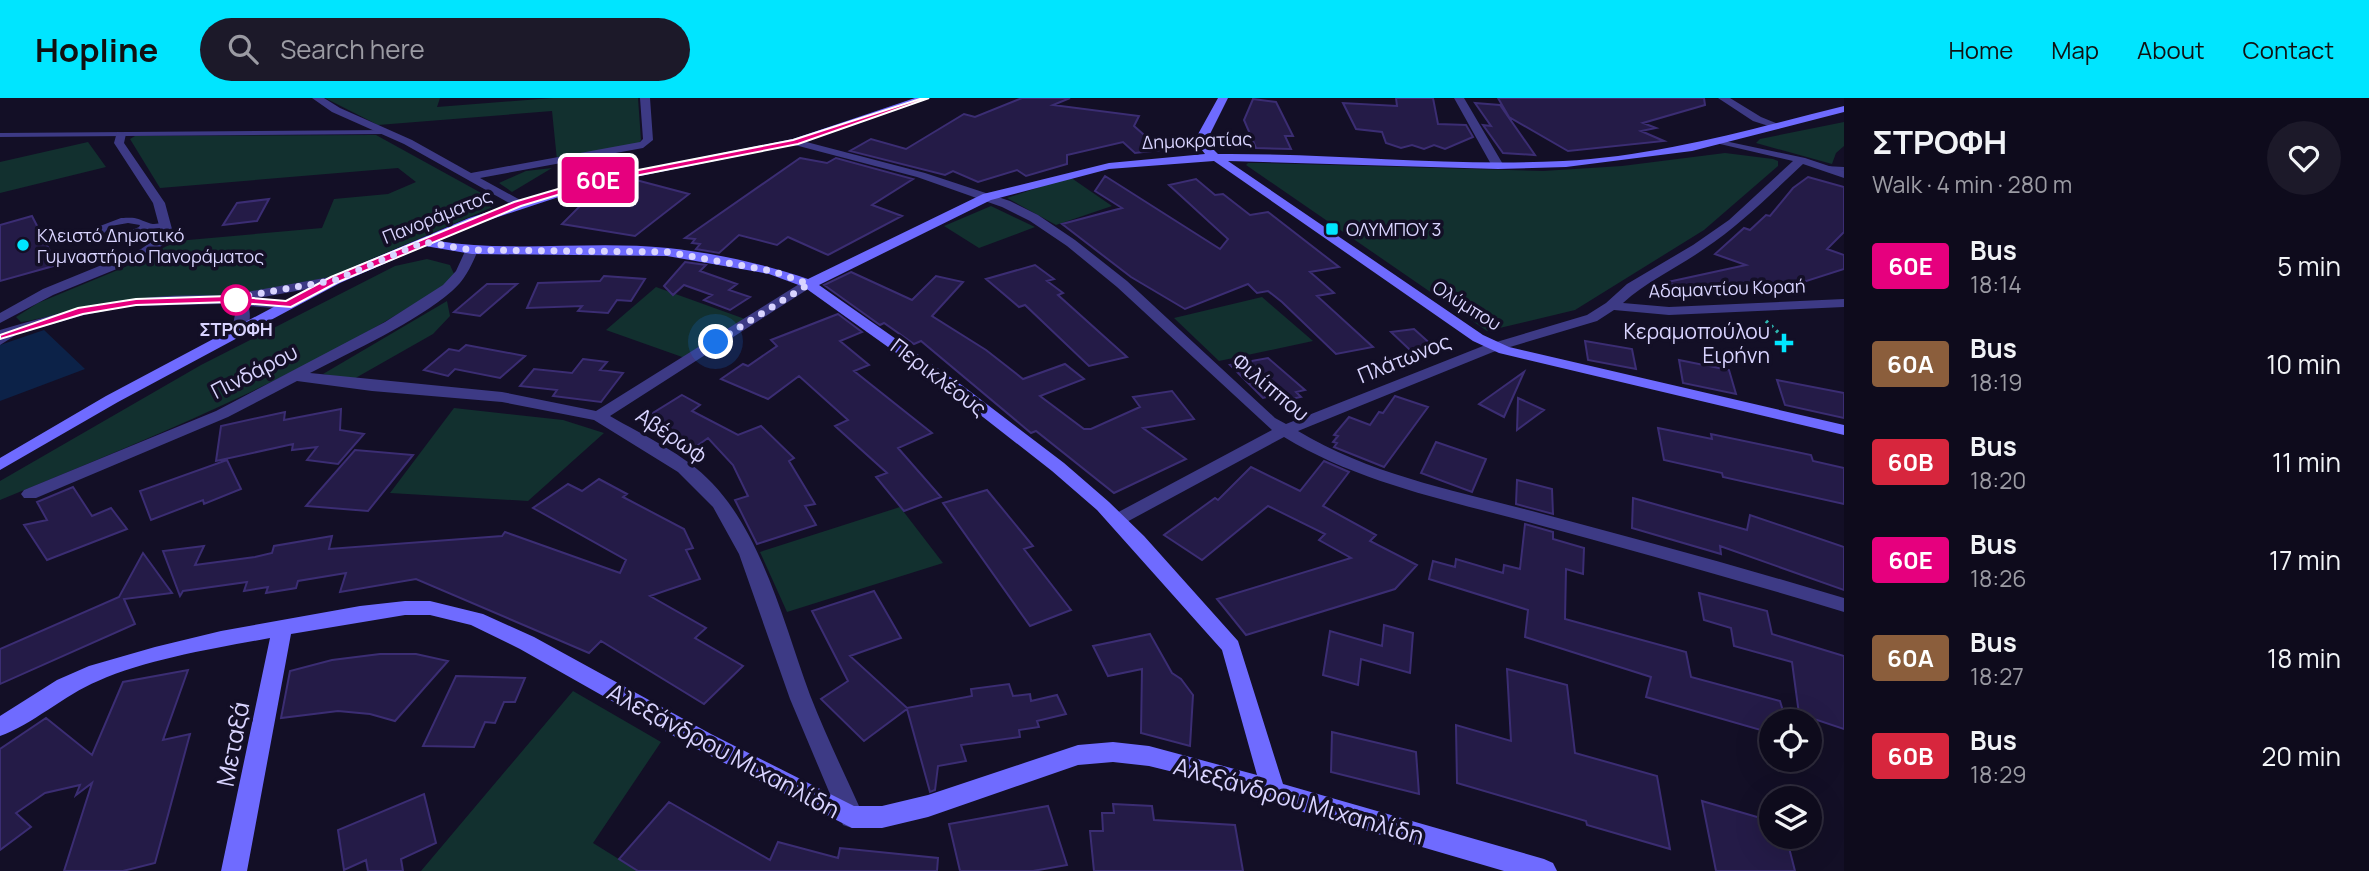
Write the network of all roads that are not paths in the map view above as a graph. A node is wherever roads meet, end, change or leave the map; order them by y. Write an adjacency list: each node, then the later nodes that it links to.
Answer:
1 (317, 98): 9 (street)
2 (645, 98): 20 (street)
3 (925, 98): 12 (street, Πανοράματος)
4 (1223, 98): 14 (street)
5 (1459, 98): 16 (street)
6 (1723, 98): 8 (street)
7 (1841, 105): 8 (street, Δημοκρατίας)
8 (1778, 126): 13 (street, Δημοκρατίας)
9 (386, 132): 10 (lane); 20 (street)
10 (121, 134): 11 (lane); 23 (street)
11 (0, 135)
12 (795, 142): 21 (street, Φιλίππου); 22 (street, Πανοράματος)
13 (1724, 142): 15 (street); 16 (street, Δημοκρατίας)
14 (1214, 157): 16 (street, Δημοκρατίας); 21 (street, Δημοκρατίας); 38 (street, Ολύμπου)
15 (1801, 160): 17 (street); 32 (street, Πλάτωνος)
16 (1498, 166)
17 (1828, 168): 18 (lane); 19 (street)
18 (1844, 169)
19 (1844, 175)
20 (471, 176): 22 (street)
21 (987, 197): 28 (street, Δημοκρατίας); 42 (street, Φιλίππου)
22 (518, 204): 25 (street, Πανοράματος)
23 (166, 225): 24 (lane); 33 (street)
24 (143, 228)
25 (424, 242): 26 (street, Περικλέους); 27 (street, Πανοράματος)
26 (472, 250): 28 (street, Περικλέους); 39 (street, Πινδάρου)
27 (335, 280): 29 (street); 31 (street, Πανοράματος)
28 (809, 284): 40 (street, Δημοκρατίας); 45 (street, Περικλέους)
29 (230, 299): 31 (street); 34 (street); 35 (street)
30 (1844, 303): 32 (street, Αδαμαντίου Κοραή)
31 (288, 305): 34 (street, Πανοράματος)
32 (1611, 306): 38 (street, Πλάτωνος)
33 (0, 319)
34 (239, 329): 43 (street, Πανοράματος)
35 (15, 331): 36 (street); 37 (lane)
36 (0, 335)
37 (0, 342)
38 (1495, 346): 41 (street, Ολύμπου); 42 (street, Πλάτωνος)
39 (296, 376): 40 (street, Αβέρωφ); 44 (street, Πινδάρου)
40 (599, 416): 50 (street, Αβέρωφ)
41 (1844, 430)
42 (1283, 431): 45 (street, Πλάτωνος); 46 (street, Φιλίππου)
43 (0, 466)
44 (30, 494)
45 (1117, 520): 49 (street, Περικλέους)
46 (1844, 605)
47 (282, 628): 48 (street, Aλεξάνδρου Mιχαηλίδη); 50 (street, Aλεξάνδρου Mιχαηλίδη); 51 (street, Μεταξά)
48 (0, 727)
49 (1273, 791): 50 (street, Aλεξάνδρου Mιχαηλίδη); 52 (street, Aλεξάνδρου Mιχαηλίδη)
50 (852, 817)
51 (234, 871)
52 (1544, 871)

